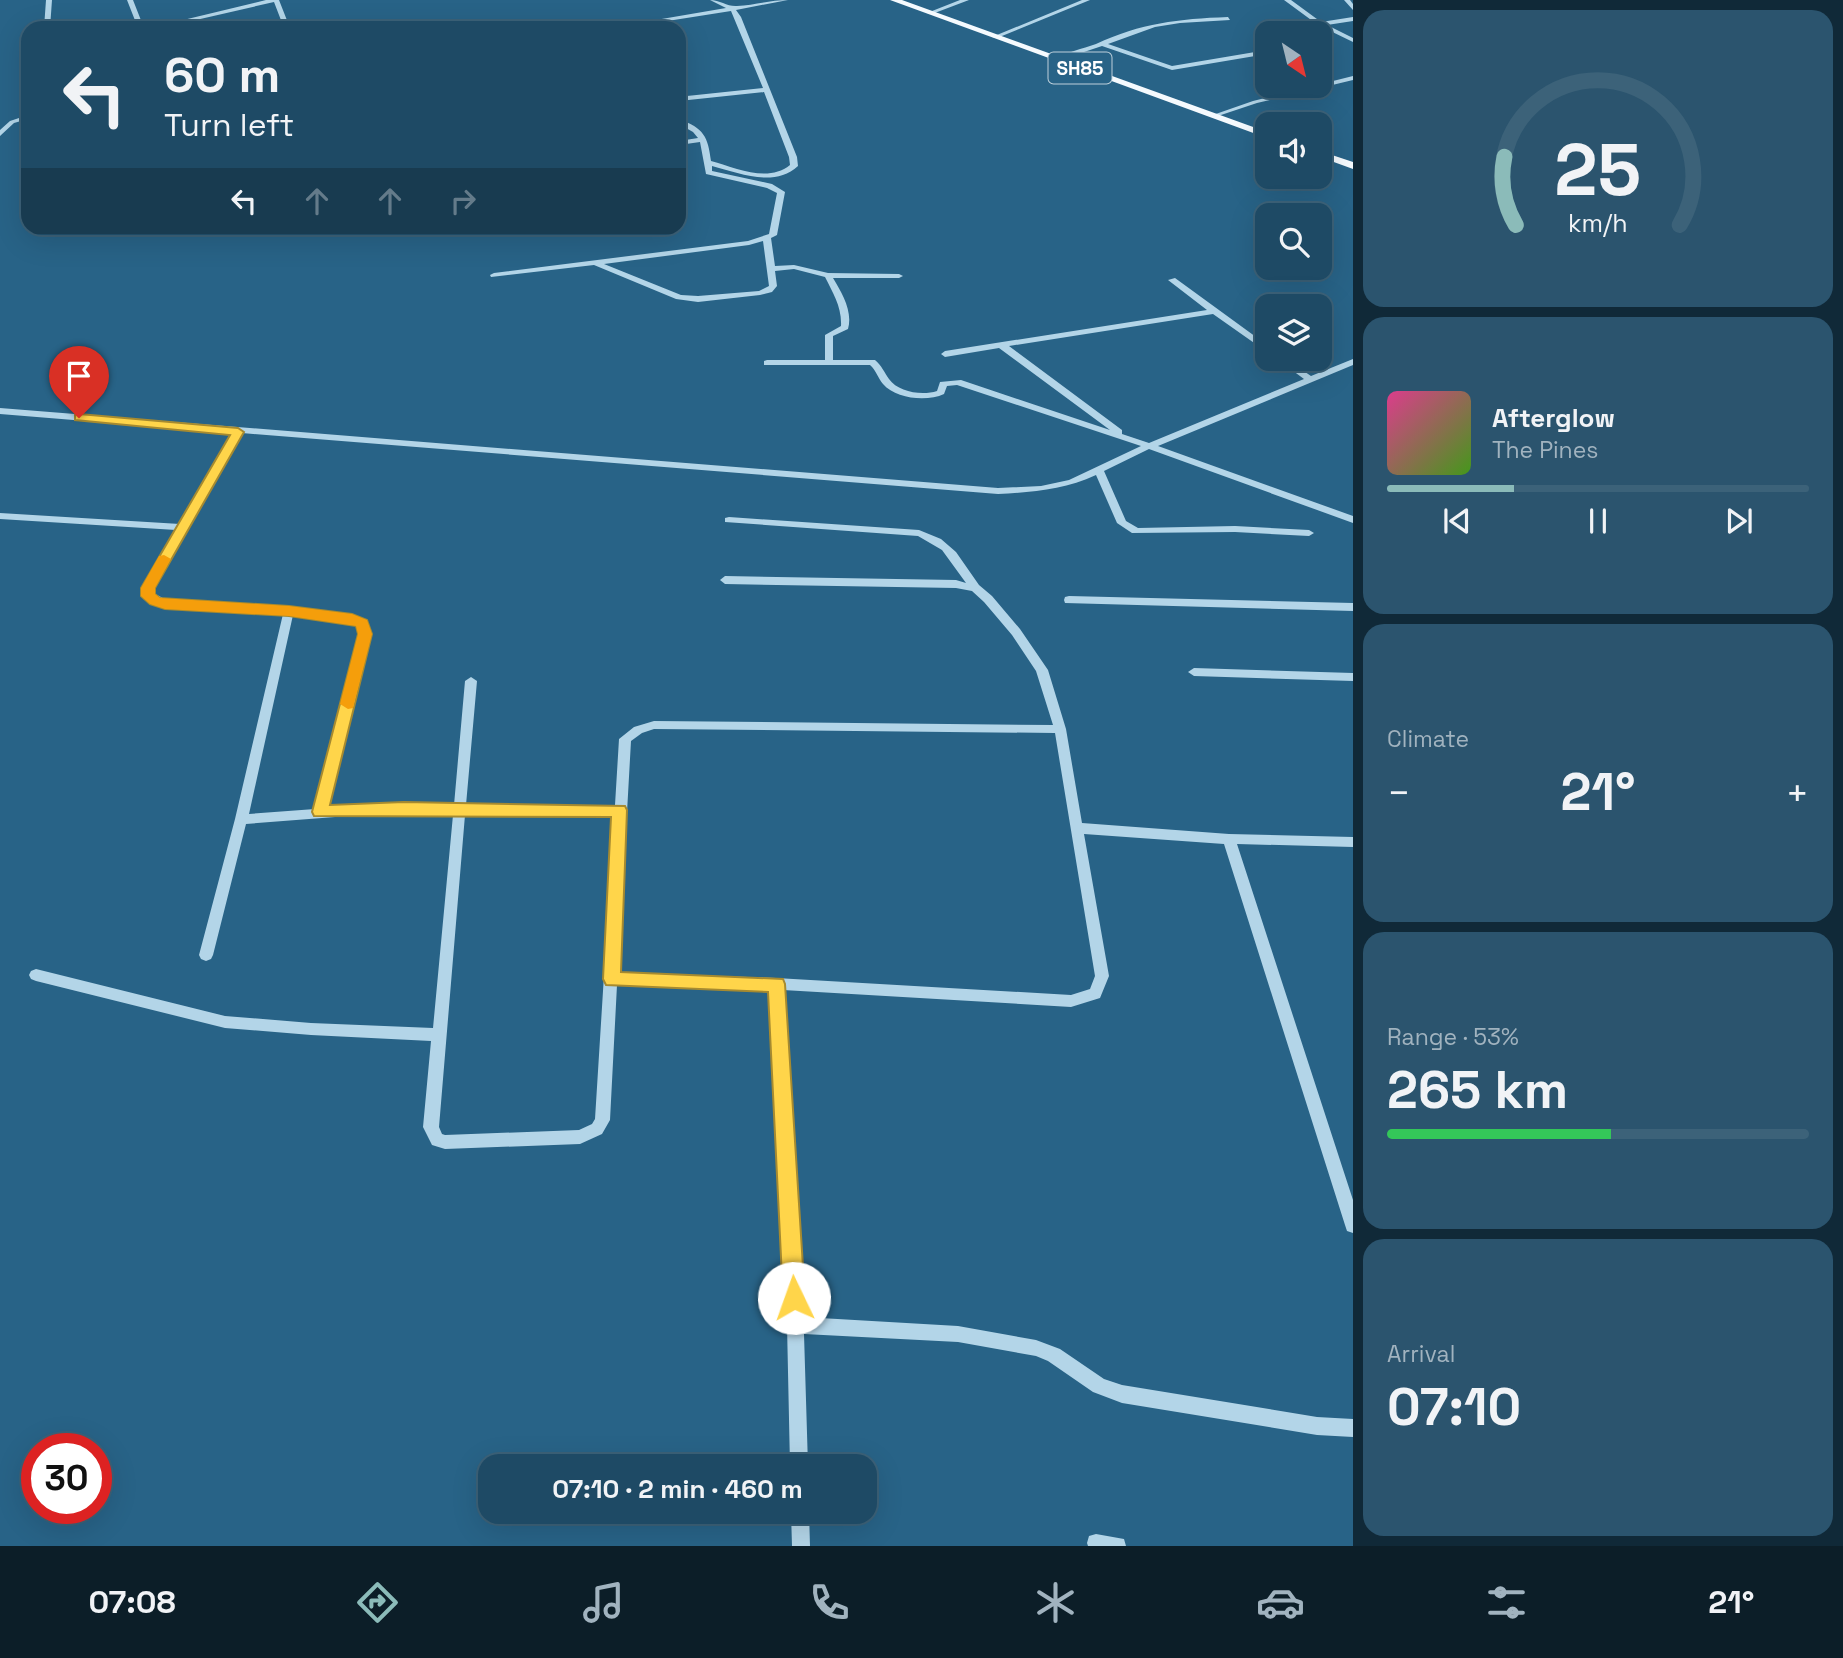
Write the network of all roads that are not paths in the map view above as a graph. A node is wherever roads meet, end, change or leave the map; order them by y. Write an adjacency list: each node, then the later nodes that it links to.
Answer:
1 (49, 0): 18 (street)
2 (130, 0): 19 (street)
3 (275, 0): 14 (street); 22 (street)
4 (713, 0): 11 (street)
5 (785, 0): 11 (street)
6 (894, 0): 13 (main road, SH85)
7 (966, 0): 13 (street)
8 (1087, 0): 27 (street)
9 (1287, 0): 24 (street)
10 (1347, 0): 12 (street)
11 (732, 8): 17 (street); 33 (street)
12 (1353, 8)
13 (930, 13): 27 (main road, SH85)
14 (196, 18): 20 (street); 21 (street)
15 (1228, 19): 29 (street)
16 (1353, 19): 25 (street)
17 (660, 20): 23 (street)
18 (48, 21)
19 (138, 21)
20 (183, 21)
21 (197, 21)
22 (285, 21)
23 (654, 21)
24 (1316, 21)
25 (1332, 22)
26 (1332, 30): 28 (street)
27 (995, 37): 31 (main road, SH85)
28 (1353, 40)
29 (1100, 43): 30 (street); 31 (street)
30 (1255, 54)
31 (1058, 59): 35 (main road, SH85)
32 (1353, 78): 35 (street)
33 (766, 90): 34 (street); 43 (street)
34 (686, 99)
35 (1213, 116): 38 (main road, SH85)
36 (21, 119): 39 (street)
37 (686, 125): 40 (street)
38 (1255, 131)
39 (0, 134)
40 (704, 139): 41 (street); 43 (street)
41 (686, 142)
42 (1332, 158): 44 (main road)
43 (709, 163): 45 (street)
44 (1353, 166)
45 (767, 239): 46 (street); 47 (street)
46 (594, 262): 47 (street); 48 (street)
47 (771, 269): 49 (street)
48 (494, 275)
49 (828, 275): 50 (street); 56 (street)
50 (900, 276)
51 (1172, 281): 52 (street)
52 (1215, 311): 53 (street); 54 (street)
53 (1255, 340)
54 (1001, 345): 55 (street); 63 (street)
55 (945, 354)
56 (829, 362): 58 (street); 63 (street)
57 (1353, 362): 60 (street)
58 (767, 363)
59 (1298, 371): 60 (street)
60 (1311, 380): 64 (street)
61 (0, 411): 62 (street)
62 (238, 432): 65 (street); 69 (street)
63 (1128, 439): 64 (street)
64 (1149, 446): 65 (street); 68 (street)
65 (1099, 471): 70 (street)
66 (0, 516): 69 (street)
67 (729, 520): 72 (street)
68 (1353, 520)
69 (182, 527): 75 (street)
70 (1309, 533)
71 (725, 580): 72 (street)
72 (975, 588): 79 (street)
73 (1069, 600): 74 (street)
74 (1353, 607)
75 (289, 611): 82 (street); 83 (street)
76 (1194, 672): 77 (street)
77 (1353, 677)
78 (471, 681): 80 (street)
79 (1060, 729): 81 (street); 84 (street)
80 (461, 810): 81 (street); 82 (street); 91 (street)
81 (619, 810): 89 (street)
82 (320, 812): 83 (street)
83 (241, 819): 87 (street)
84 (1076, 828): 85 (street); 90 (street)
85 (1229, 839): 86 (street); 92 (street)
86 (1353, 842)
87 (206, 955)
88 (36, 975): 91 (street)
89 (612, 979): 90 (street); 91 (street)
90 (776, 984): 93 (street)
91 (438, 1035)
92 (1353, 1225)
93 (795, 1325): 94 (street); 95 (street)
94 (1353, 1428)
95 (799, 1454)
96 (800, 1524): 98 (street)
97 (1096, 1543): 99 (street)
98 (801, 1546)
99 (1117, 1546)

